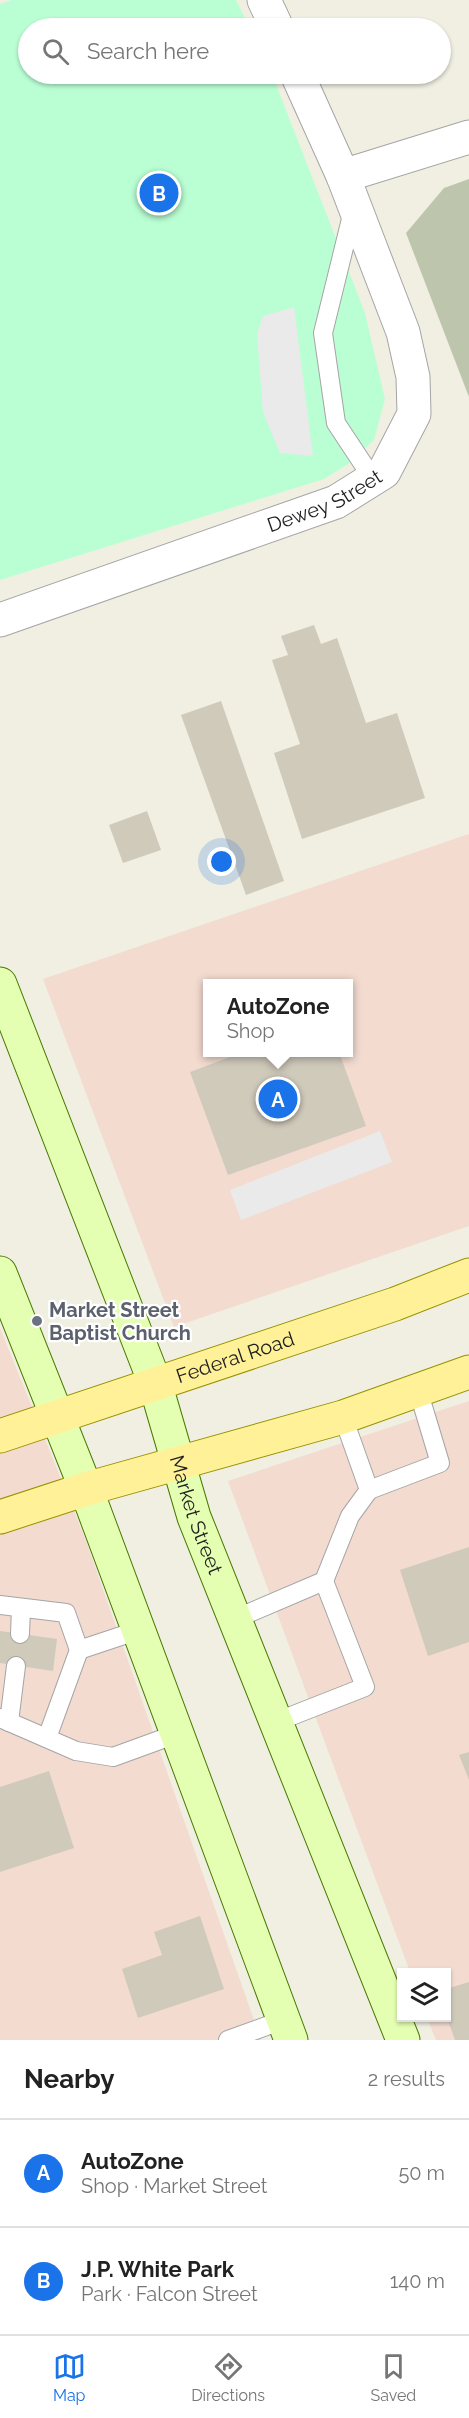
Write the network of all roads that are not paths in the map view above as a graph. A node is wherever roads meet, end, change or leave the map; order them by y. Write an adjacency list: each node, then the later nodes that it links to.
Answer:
1 (264, 0): 2 (street)
2 (272, 18)
3 (302, 84): 5 (street, Dewey Street)
4 (469, 137): 5 (street)
5 (343, 176): 6 (street, Dewey Street)
6 (354, 206): 7 (lane); 7 (street, Dewey Street)
7 (373, 479): 8 (street, Dewey Street)
8 (0, 620)
9 (0, 984): 13 (main road, Market Street)
10 (0, 1273): 15 (main road)
11 (469, 1275): 13 (main road, Federal Road)
12 (469, 1372): 14 (main road)
13 (155, 1383): 15 (main road, Federal Road); 18 (main road, Market Street)
14 (418, 1390): 16 (main road); 20 (lane)
15 (57, 1415): 17 (main road, Federal Road); 19 (main road)
16 (343, 1417): 18 (main road); 20 (lane)
17 (0, 1436)
18 (178, 1463): 19 (main road); 25 (main road, Market Street)
19 (86, 1489): 21 (main road); 26 (main road)
20 (369, 1490): 22 (lane)
21 (0, 1517)
22 (324, 1581): 25 (lane); 31 (lane)
23 (0, 1605): 24 (lane)
24 (21, 1608): 27 (lane); 28 (lane)
25 (235, 1619): 31 (main road, Market Street)
26 (139, 1630): 28 (lane); 32 (main road)
27 (20, 1634)
28 (79, 1650): 33 (lane)
29 (16, 1666): 30 (lane)
30 (4, 1720): 33 (lane)
31 (276, 1722): 36 (main road, Market Street)
32 (178, 1733): 33 (lane); 34 (main road)
33 (47, 1738)
34 (287, 2030): 35 (lane)
35 (228, 2040)
36 (403, 2040)

